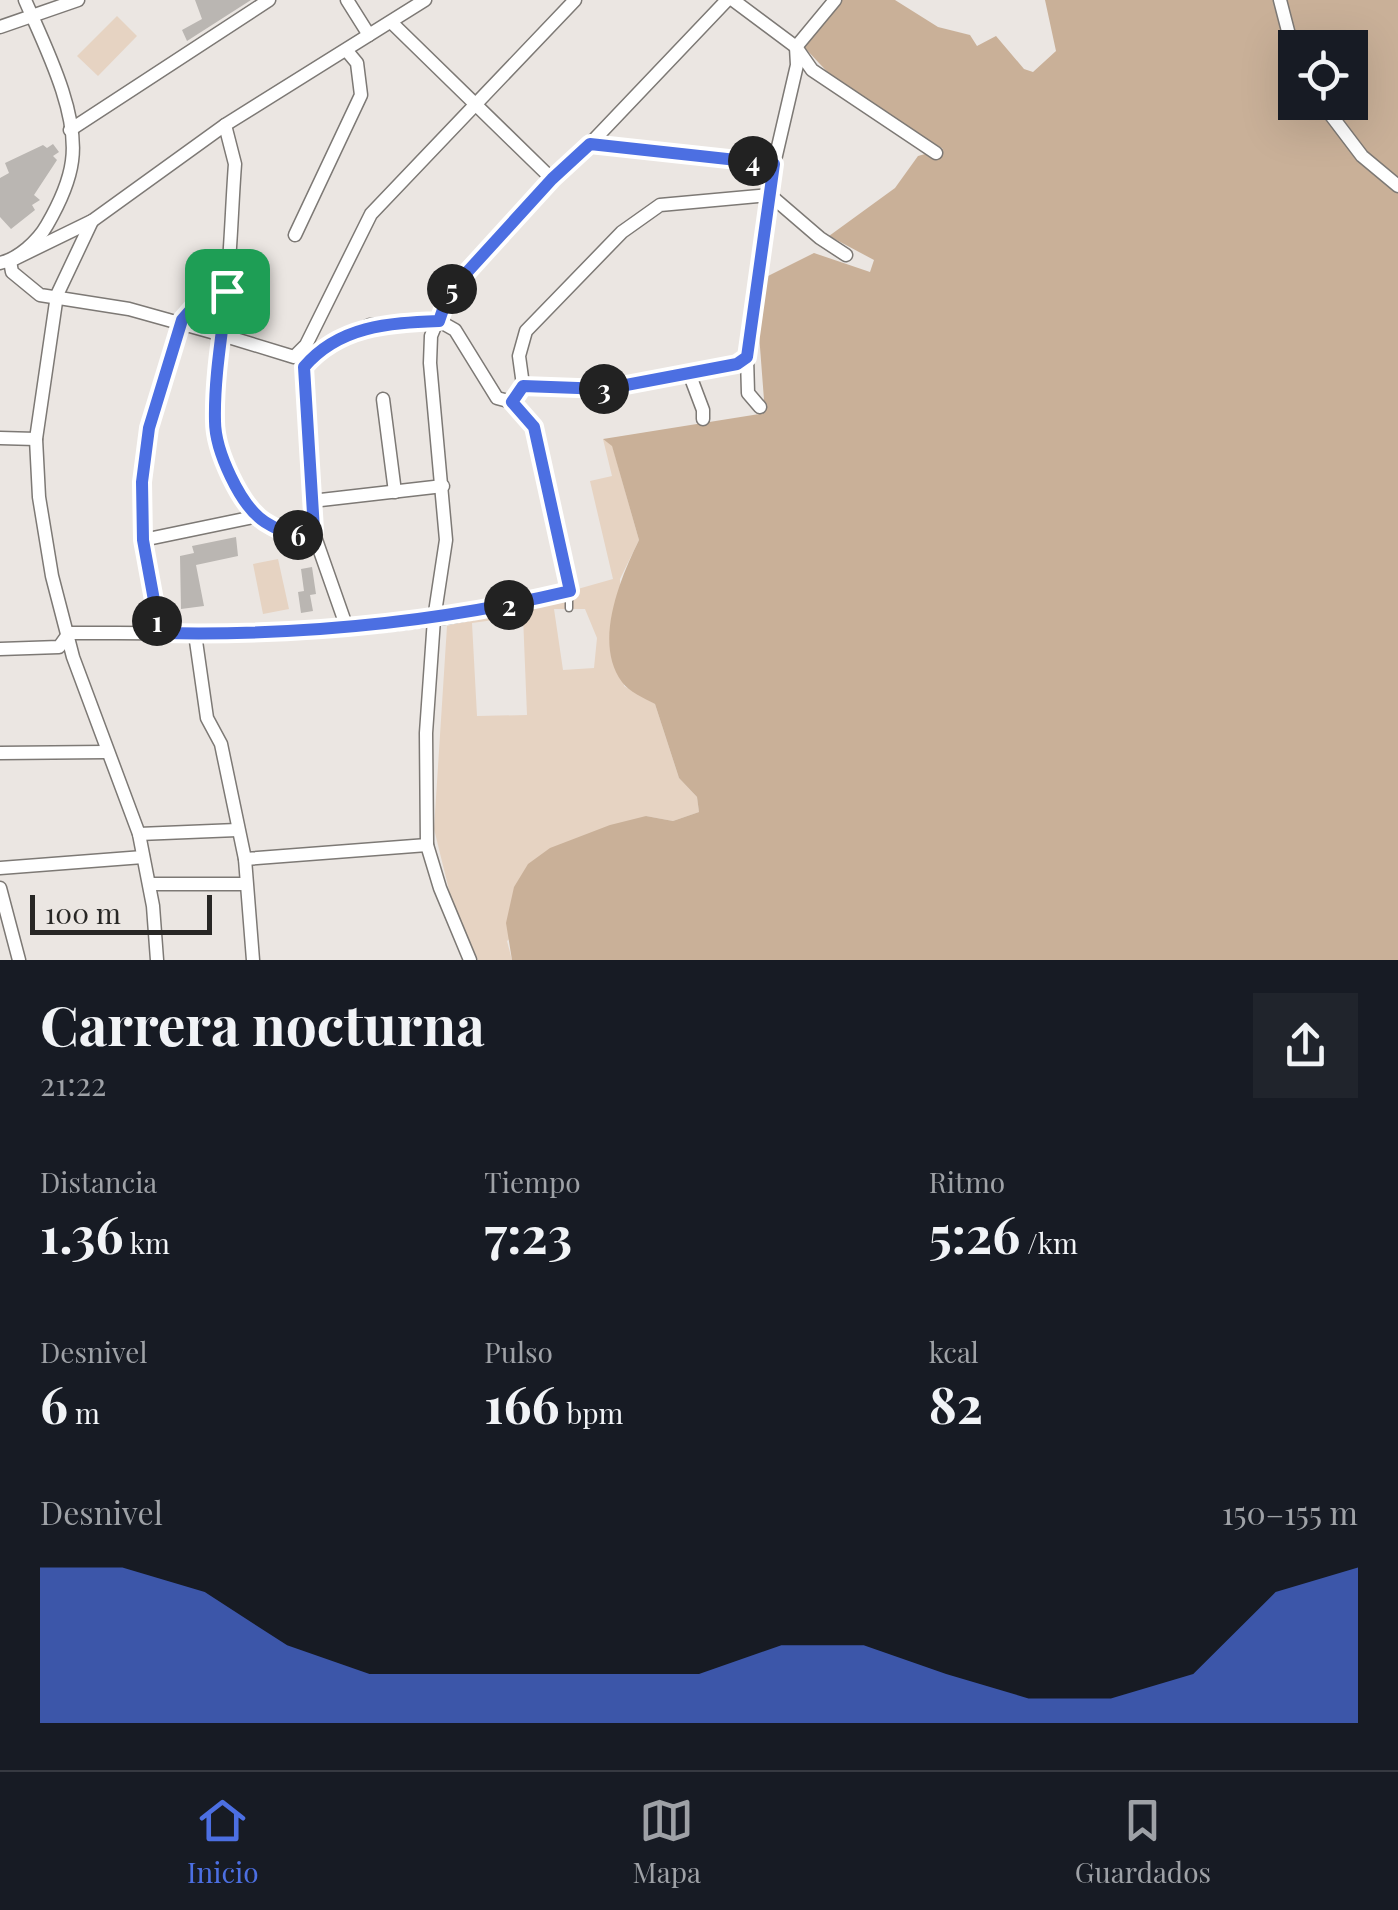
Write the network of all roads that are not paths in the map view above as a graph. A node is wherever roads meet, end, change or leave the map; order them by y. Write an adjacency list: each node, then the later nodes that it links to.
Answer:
1 (24, 0): 10 (street)
2 (78, 0): 10 (street)
3 (269, 0): 20 (street)
4 (347, 0): 14 (street)
5 (425, 0): 11 (street)
6 (575, 0): 17 (street)
7 (730, 0): 15 (street); 21 (street)
8 (835, 0): 15 (street)
9 (1280, 0): 13 (street)
10 (31, 16): 12 (street); 20 (street)
11 (391, 22): 14 (street); 17 (street)
12 (0, 27)
13 (1288, 30)
14 (369, 36): 16 (street)
15 (796, 46): 22 (street); 23 (street)
16 (347, 51): 19 (street); 28 (street)
17 (474, 104): 24 (street); 39 (street)
18 (1334, 120): 25 (street)
19 (225, 125): 27 (street); 33 (street)
20 (70, 130): 32 (street)
21 (590, 144): 23 (street); 24 (street)
22 (936, 153)
23 (774, 164): 26 (street)
24 (552, 179): 35 (street)
25 (1398, 186)
26 (770, 195): 30 (street); 38 (street); 41 (street)
27 (92, 221): 29 (street); 31 (street)
28 (295, 235)
29 (58, 237): 31 (street); 32 (street)
30 (846, 255)
31 (76, 256): 34 (street)
32 (5, 262): 34 (street)
33 (227, 291): 36 (street); 37 (street)
34 (57, 295): 36 (street); 47 (street)
35 (439, 321): 39 (street); 43 (street); 48 (street)
36 (180, 324): 37 (street); 53 (street)
37 (219, 334): 39 (street); 52 (street)
38 (747, 357): 40 (street); 44 (street)
39 (299, 362): 50 (street)
40 (689, 373): 41 (street); 45 (street)
41 (523, 386): 43 (street)
42 (383, 399): 49 (street)
43 (512, 402): 54 (street)
44 (760, 407)
45 (703, 419)
46 (0, 438): 47 (street)
47 (36, 439): 58 (street)
48 (444, 486): 49 (street); 56 (street)
49 (395, 492): 50 (street)
50 (312, 501): 52 (street)
51 (249, 518): 53 (street)
52 (314, 530): 57 (street)
53 (143, 540): 59 (street)
54 (570, 591): 55 (lane); 56 (street)
55 (569, 608)
56 (434, 619): 57 (street); 66 (street)
57 (347, 628): 60 (street)
58 (68, 633): 59 (street); 61 (street); 62 (street)
59 (160, 633): 60 (street)
60 (196, 634): 64 (street)
61 (0, 649)
62 (106, 752): 63 (street); 65 (street)
63 (0, 753)
64 (237, 830): 65 (street); 68 (street)
65 (139, 834): 67 (street)
66 (427, 845): 68 (street); 76 (street)
67 (143, 857): 69 (street); 70 (street)
68 (245, 859): 71 (street)
69 (0, 868)
70 (150, 884): 71 (street); 74 (street)
71 (246, 884): 75 (street)
72 (0, 888): 73 (street)
73 (19, 960)
74 (158, 960)
75 (252, 960)
76 (470, 960)

